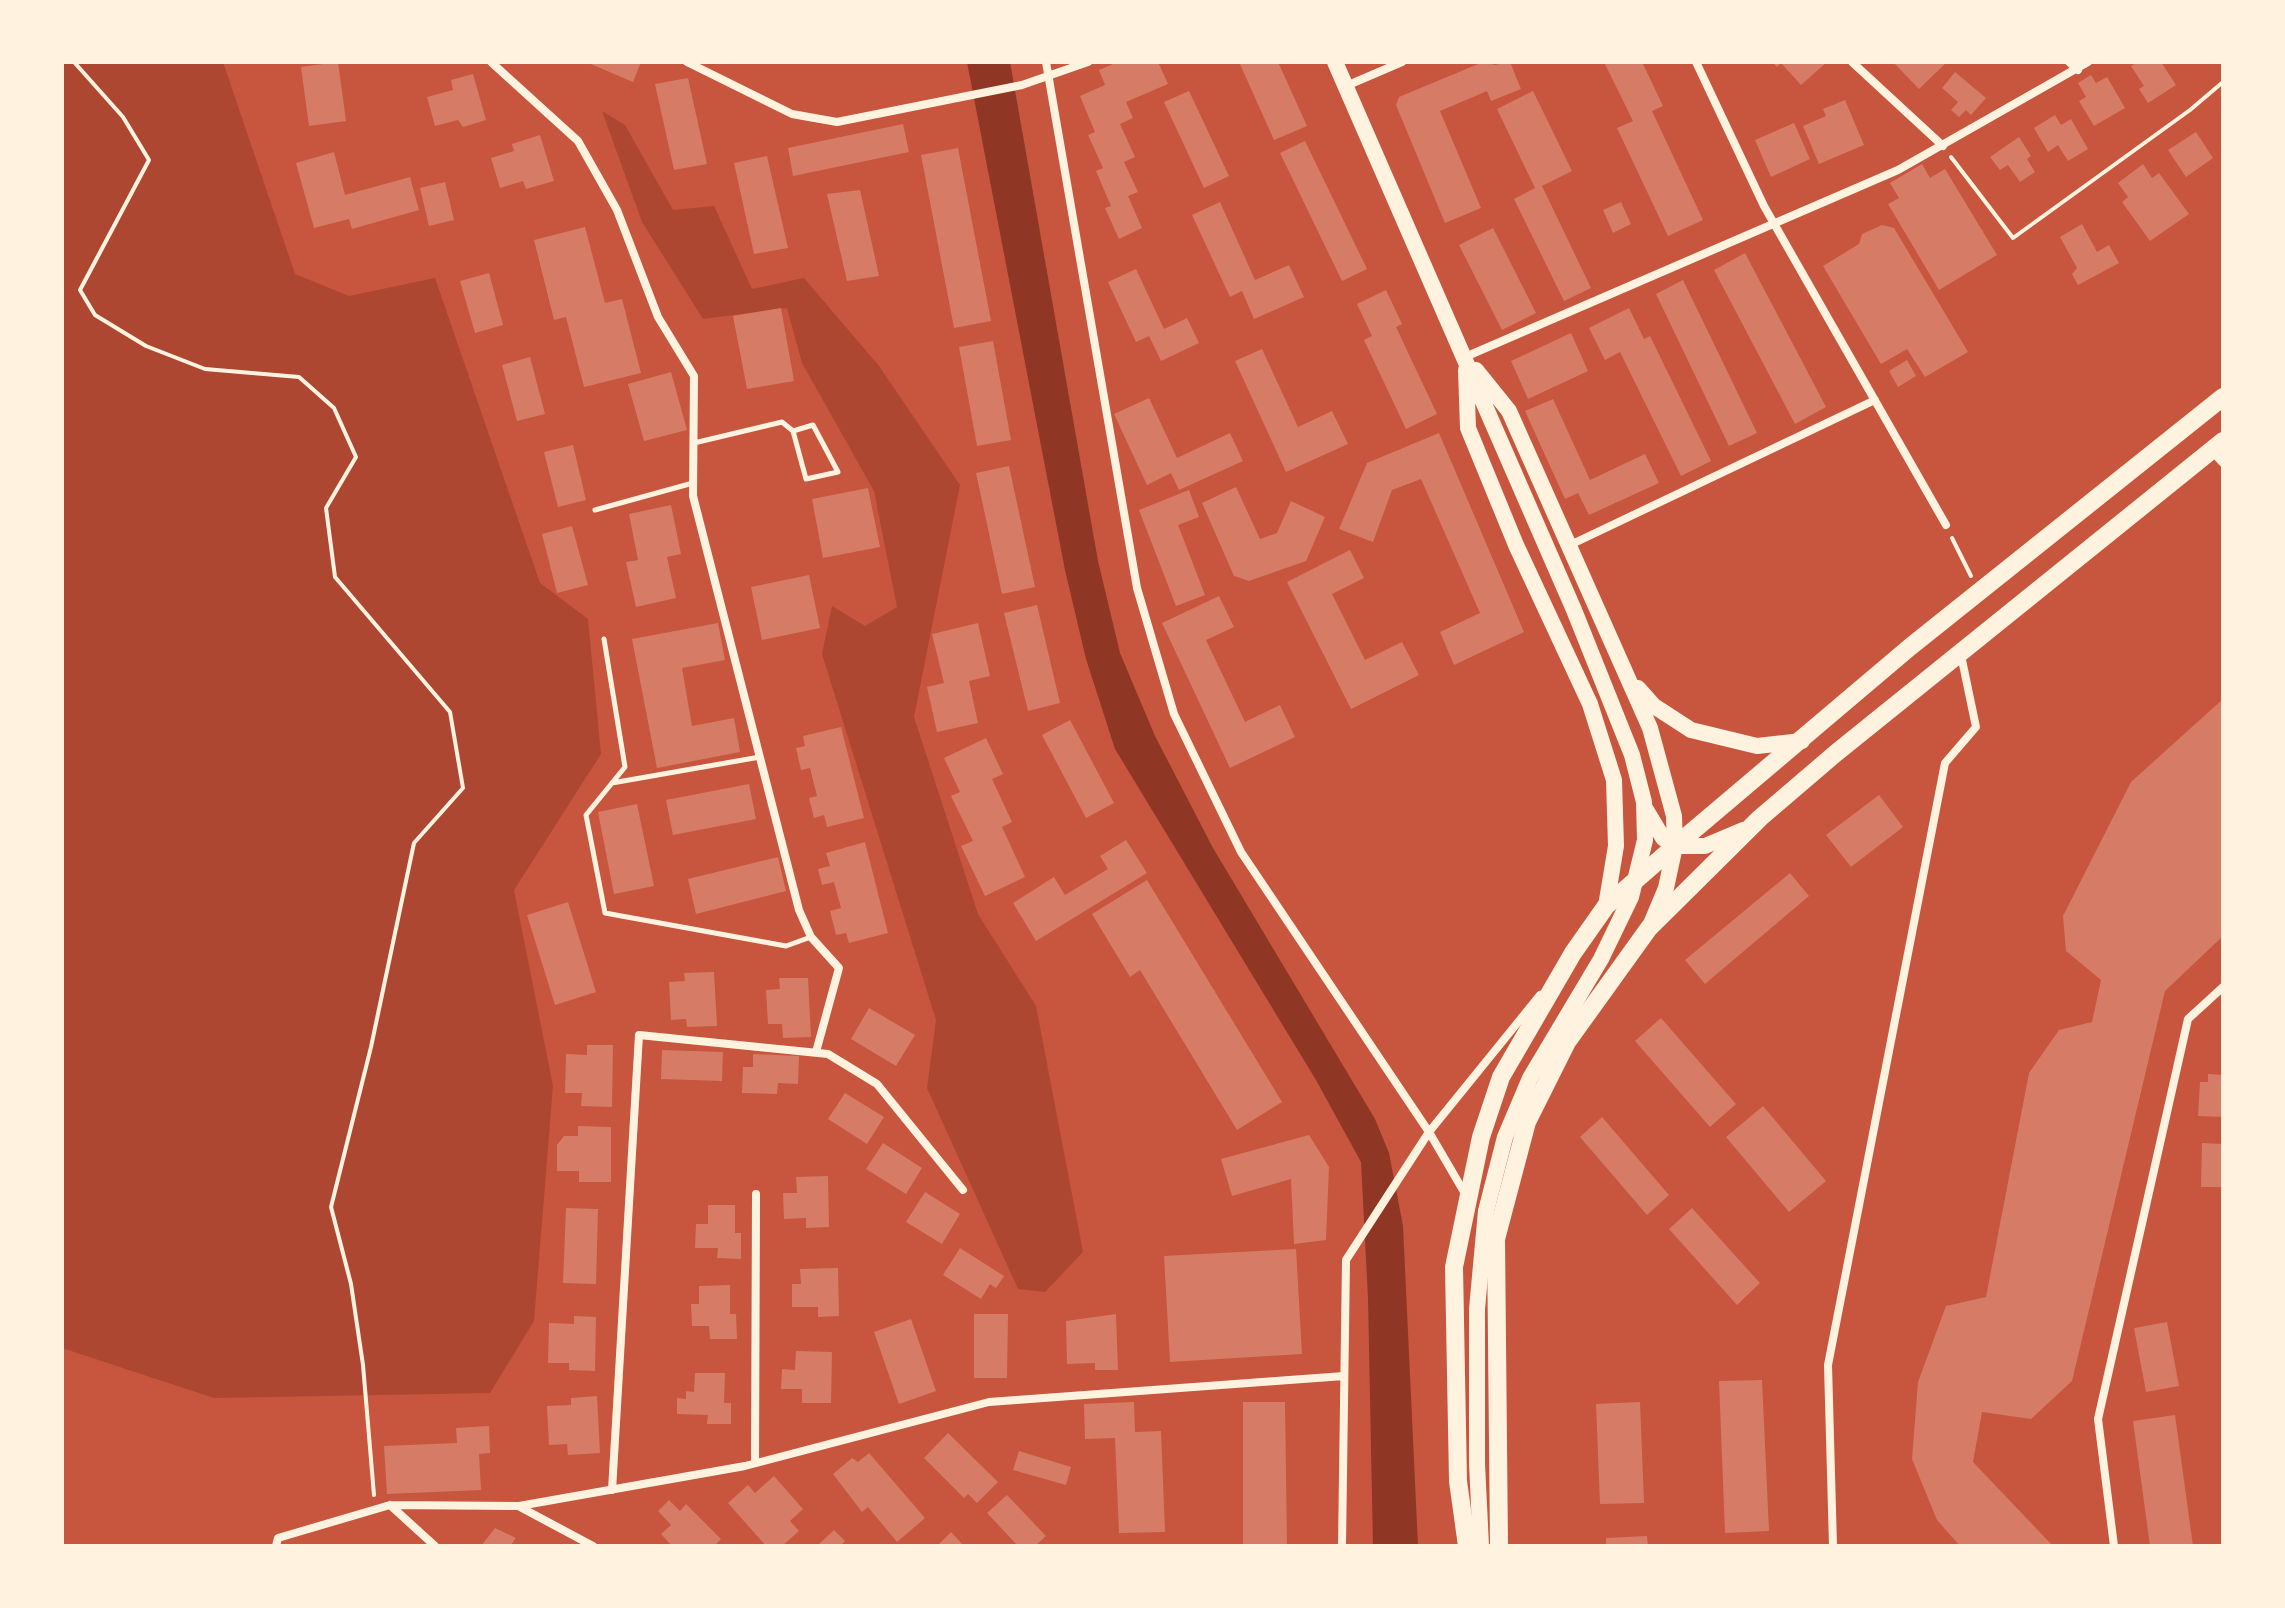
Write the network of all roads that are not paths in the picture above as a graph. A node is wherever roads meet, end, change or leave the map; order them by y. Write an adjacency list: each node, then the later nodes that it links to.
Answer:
1 (491, 62): 20 (street)
2 (687, 62): 12 (street)
3 (1046, 62): 12 (street)
4 (1088, 62): 12 (street)
5 (1335, 62): 13 (main road)
6 (1402, 62): 13 (street)
7 (1696, 62): 15 (street)
8 (1852, 62): 14 (street)
9 (2069, 62): 11 (street)
10 (2088, 62): 11 (street)
11 (2078, 70): 14 (street)
12 (1048, 76): 41 (street)
13 (1346, 86): 16 (main road)
14 (1943, 146): 15 (street)
15 (1774, 224): 16 (street); 18 (street)
16 (1465, 357): 25 (main road); 29 (main road); 55 (main road)
17 (2223, 397): 30 (main road)
18 (1875, 400): 24 (street); 25 (street)
19 (793, 431): 19 (lane); 20 (lane)
20 (693, 443): 22 (street)
21 (2219, 452): 27 (main road)
22 (693, 483): 23 (lane); 31 (street)
23 (595, 510)
24 (1946, 525)
25 (1570, 545): 28 (main road)
26 (604, 639): 32 (lane)
27 (1961, 655): 33 (main road); 57 (street)
28 (1626, 675): 30 (main road); 34 (main road)
29 (1590, 704): 34 (main road); 35 (main road)
30 (1803, 740): 34 (main road)
31 (761, 757): 32 (lane); 37 (street)
32 (612, 783): 37 (lane)
33 (1760, 818): 34 (main road); 36 (main road)
34 (1675, 846): 35 (main road); 36 (main road)
35 (1606, 906): 38 (main road)
36 (1649, 928): 56 (main road)
37 (811, 937): 40 (street)
38 (1573, 953): 41 (street); 44 (main road)
39 (2223, 987): 58 (street)
40 (816, 1052): 42 (street); 47 (street)
41 (1429, 1132): 44 (street); 45 (street)
42 (963, 1190)
43 (756, 1194): 46 (street)
44 (1467, 1198): 54 (main road)
45 (1344, 1376): 46 (street); 53 (street)
46 (755, 1463): 47 (street)
47 (612, 1490): 49 (street)
48 (390, 1505): 49 (street); 50 (street); 51 (street)
49 (519, 1506): 52 (street)
50 (276, 1546)
51 (435, 1546)
52 (593, 1546)
53 (1342, 1546)
54 (1467, 1546)
55 (1481, 1546)
56 (1499, 1546)
57 (1833, 1546)
58 (2114, 1546)

